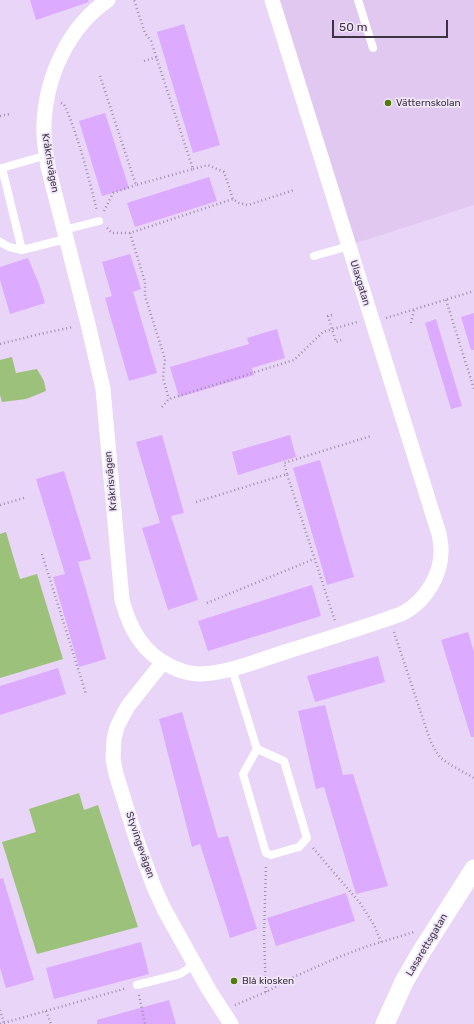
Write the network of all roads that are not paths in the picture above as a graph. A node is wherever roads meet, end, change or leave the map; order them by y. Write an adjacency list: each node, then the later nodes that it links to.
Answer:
1 (108, 0): 5 (street, Kråkrisvägen)
2 (272, 0): 9 (street, Ulaxgatan)
3 (358, 0): 4 (lane)
4 (373, 48)
5 (47, 155): 7 (street, Kråkrisvägen); 10 (lane)
6 (99, 221): 7 (lane)
7 (65, 234): 10 (lane); 13 (street, Kråkrisvägen)
8 (0, 242): 10 (lane)
9 (348, 246): 11 (lane); 12 (street, Ulaxgatan)
10 (22, 250)
11 (314, 256)
12 (439, 567): 14 (street, Kråkrisvägen)
13 (163, 662): 14 (street, Kråkrisvägen); 17 (street, Styvingevägen)
14 (232, 670): 15 (lane)
15 (257, 749): 15 (lane)
16 (474, 870): 20 (street, Lasarettsgatan)
17 (195, 964): 18 (lane); 19 (street, Styvingevägen)
18 (137, 985)
19 (231, 1024)
20 (385, 1024)

